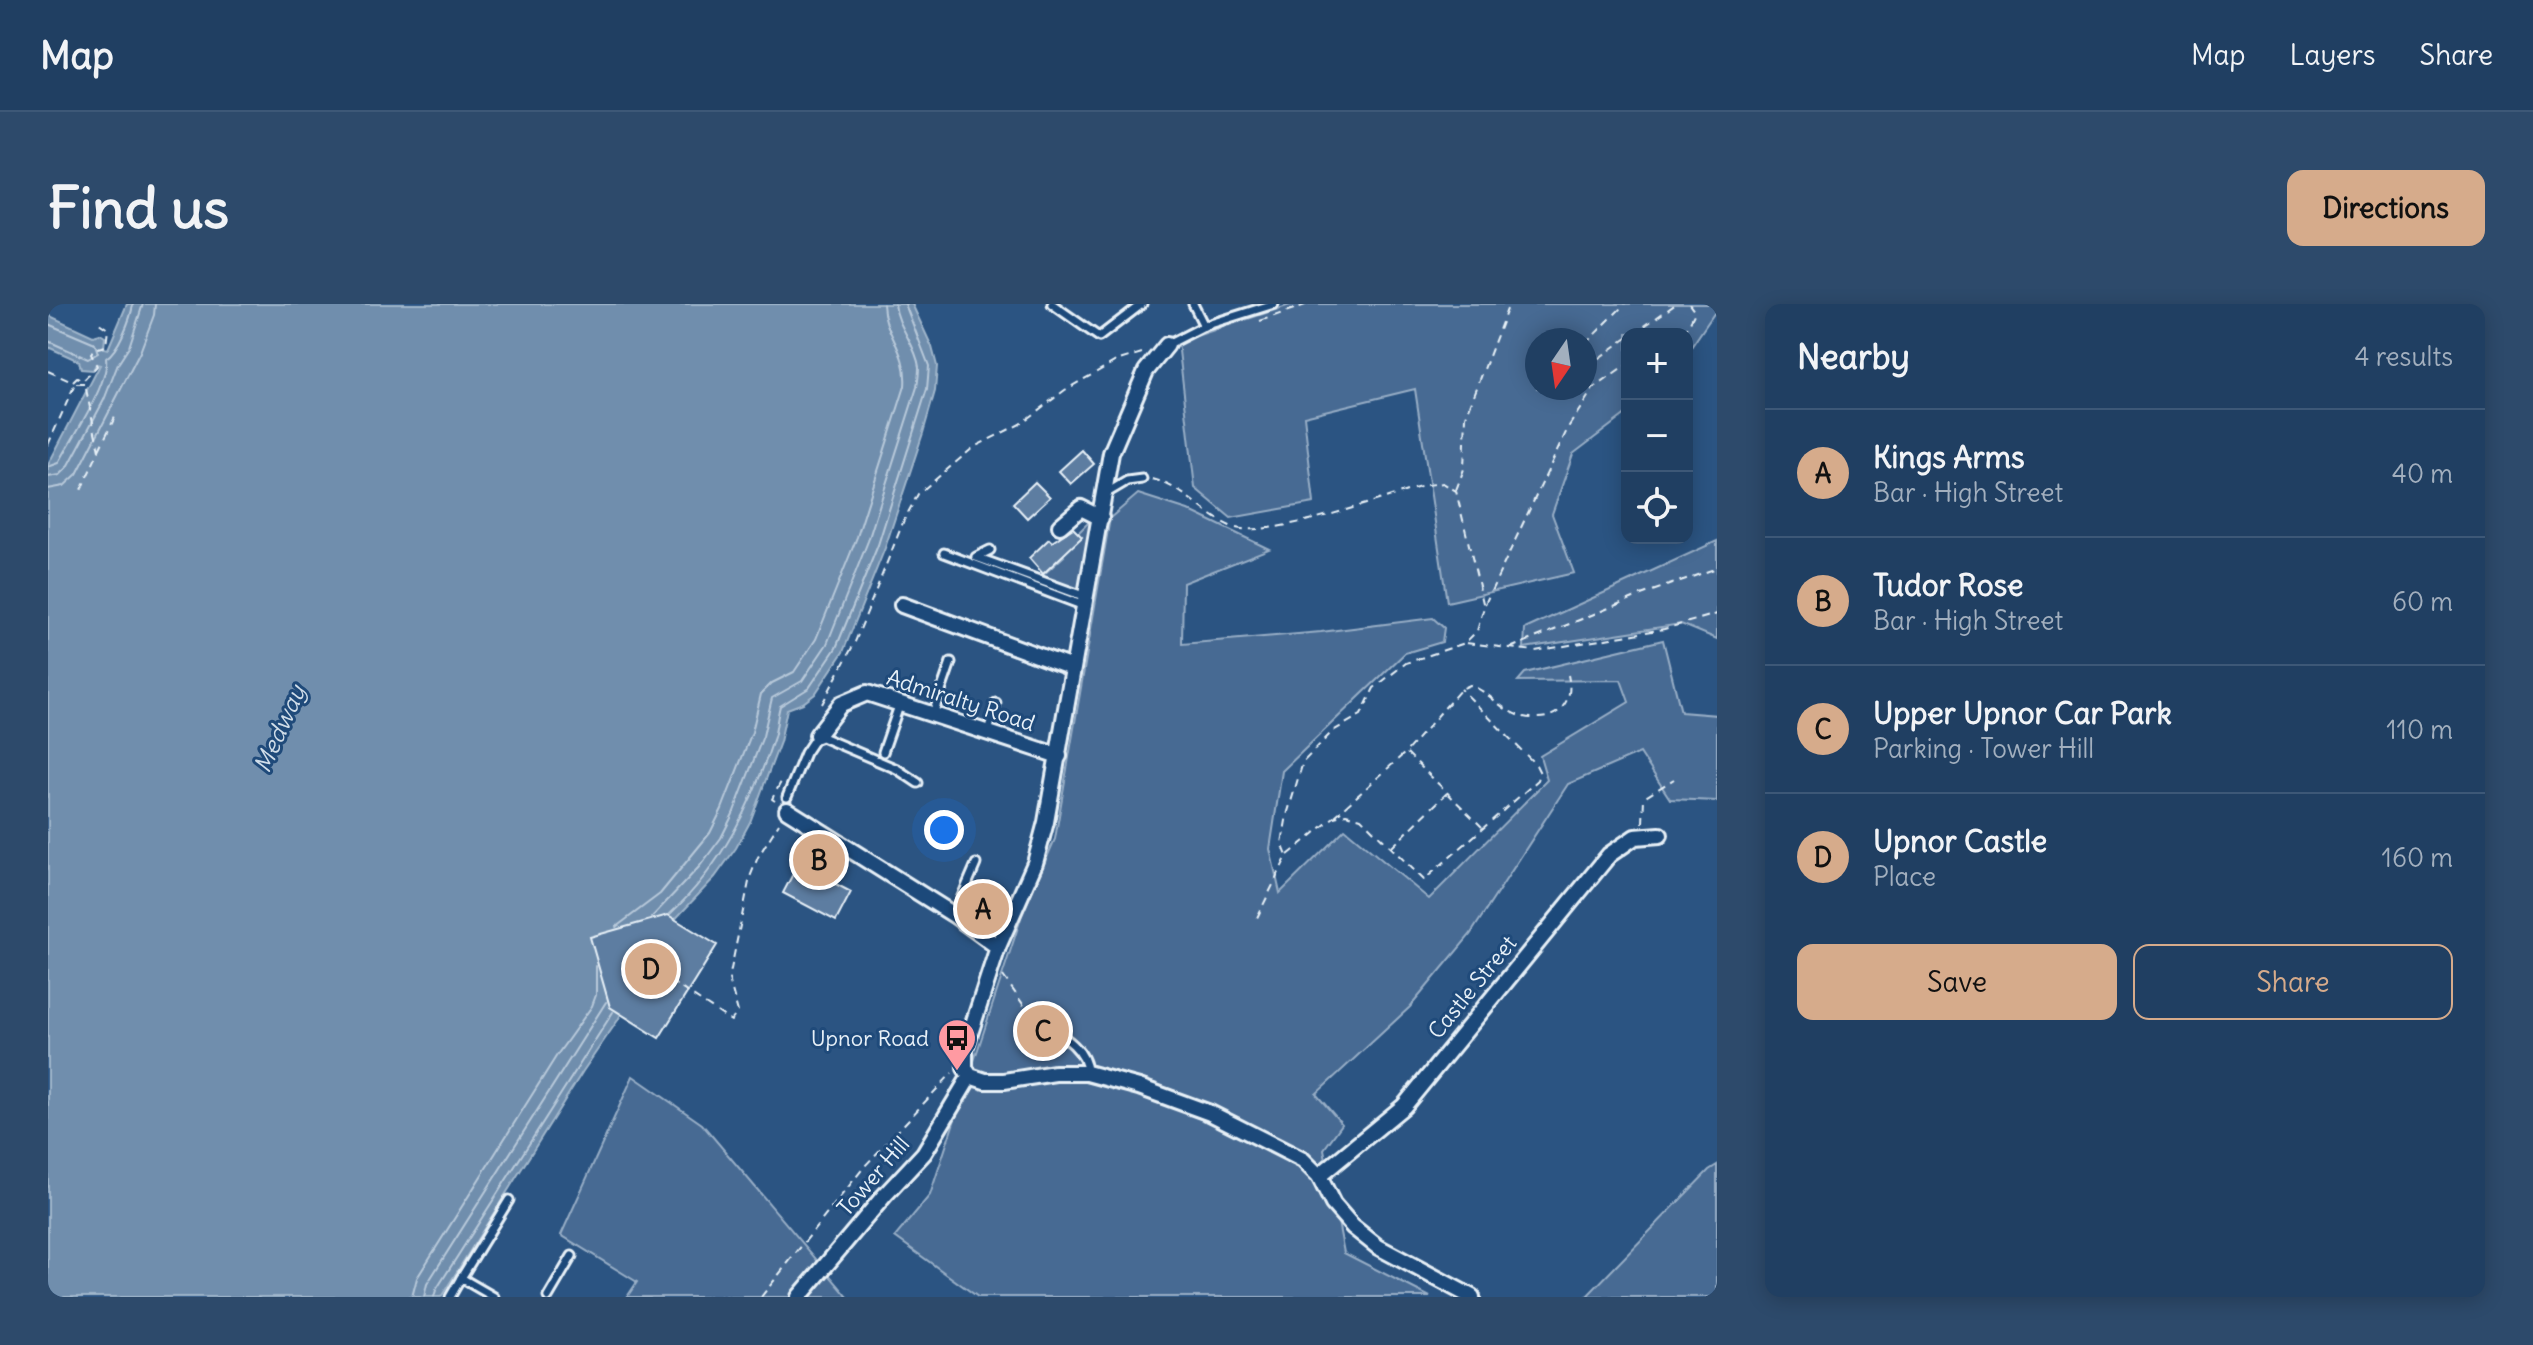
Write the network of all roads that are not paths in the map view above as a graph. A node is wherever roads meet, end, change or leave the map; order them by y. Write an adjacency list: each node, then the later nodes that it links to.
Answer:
1 (1052, 304): 2 (lane)
2 (1142, 304)
3 (1193, 304): 5 (lane)
4 (1274, 304): 5 (lane)
5 (1204, 326): 6 (lane)
6 (1167, 345): 8 (street)
7 (1142, 479): 8 (lane)
8 (1105, 494): 9 (street)
9 (1101, 518): 10 (street); 13 (street)
10 (1060, 526)
11 (990, 550): 13 (lane)
12 (944, 553): 13 (lane)
13 (1085, 602): 16 (street)
14 (902, 605): 16 (street)
15 (951, 662): 19 (lane)
16 (1072, 668): 23 (street)
17 (900, 703): 19 (street, Admiralty Road); 21 (street, Admiralty Road); 22 (lane)
18 (996, 703): 20 (lane)
19 (933, 714): 20 (street, Admiralty Road)
20 (988, 732): 23 (street, Admiralty Road)
21 (817, 735): 24 (lane); 25 (lane)
22 (883, 752)
23 (1059, 756): 29 (street)
24 (918, 783)
25 (787, 804): 28 (street)
26 (1660, 835): 33 (street, Castle Street)
27 (976, 864): 28 (lane)
28 (954, 915): 29 (street)
29 (996, 954): 32 (street)
30 (1031, 1015): 31 (lane)
31 (1087, 1073): 32 (street); 33 (street)
32 (970, 1076): 40 (street, Tower Hill)
33 (1319, 1176): 41 (street)
34 (509, 1200): 36 (lane)
35 (572, 1256): 39 (lane)
36 (461, 1278): 37 (lane); 38 (lane)
37 (450, 1297)
38 (494, 1297)
39 (548, 1297)
40 (799, 1297)
41 (1472, 1297)

